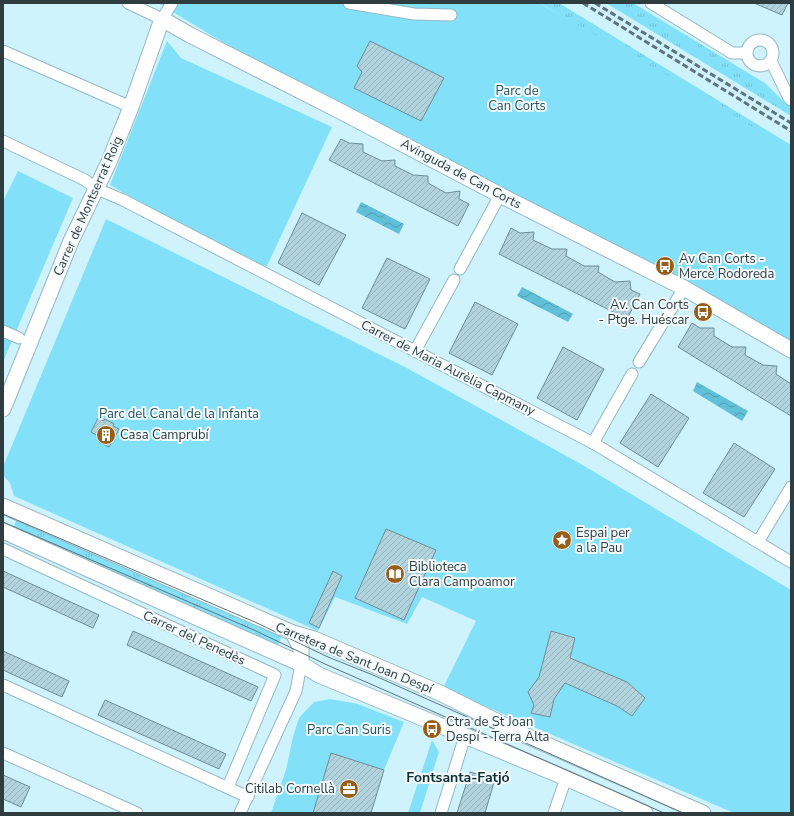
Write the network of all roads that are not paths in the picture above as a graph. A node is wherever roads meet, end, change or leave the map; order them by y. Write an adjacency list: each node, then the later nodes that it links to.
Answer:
1 (128, 3): 6 (street, Avinguda de Can Corts)
2 (172, 3): 6 (street, Carrer de Montserrat Roig)
3 (348, 3): 5 (street)
4 (651, 3): 8 (street)
5 (451, 16)
6 (162, 19): 11 (street, Carrer de Montserrat Roig); 14 (street, Avinguda de Can Corts)
7 (3, 51): 11 (street)
8 (746, 53): 9 (street); 9 (street)
9 (771, 61): 10 (street)
10 (791, 100)
11 (131, 107): 13 (street, Carrer de Montserrat Roig)
12 (3, 140): 13 (street, Carrer de Maria Aurèlia Capmany)
13 (96, 189): 21 (street, Carrer de Maria Aurèlia Capmany); 24 (street, Carrer de Montserrat Roig)
14 (500, 195): 15 (street); 17 (street, Avinguda de Can Corts)
15 (460, 270)
16 (454, 280): 21 (street)
17 (684, 288): 20 (street, Avinguda de Can Corts); 22 (street)
18 (3, 331): 19 (street)
19 (19, 338)
20 (791, 350)
21 (415, 351): 25 (street, Carrer de Maria Aurèlia Capmany)
22 (639, 362)
23 (632, 374): 25 (street)
24 (3, 409)
25 (593, 443): 29 (street, Carrer de Maria Aurèlia Capmany)
26 (791, 487): 29 (street)
27 (3, 506): 32 (street, Carretera de Sant Joan Despí)
28 (3, 530): 33 (street, Carretera de Sant Joan Despí)
29 (758, 542): 31 (street, Carrer de Maria Aurèlia Capmany)
30 (3, 549): 38 (street, Carrer del Penedès)
31 (791, 562)
32 (293, 633): 33 (street); 46 (street, Carretera de Sant Joan Despí)
33 (301, 664): 35 (street, Carretera de Sant Joan Despí); 39 (street)
34 (3, 685): 38 (street)
35 (465, 736): 37 (street, Carretera de Sant Joan Despí); 43 (street)
36 (3, 753): 41 (street)
37 (566, 778): 40 (street, Carretera de Sant Joan Despí); 44 (street)
38 (228, 787): 39 (street)
39 (248, 796): 42 (street)
40 (626, 809): 45 (street, Carretera de Sant Joan Despí)
41 (137, 813)
42 (240, 813)
43 (441, 813)
44 (554, 813)
45 (645, 813)
46 (703, 813)

